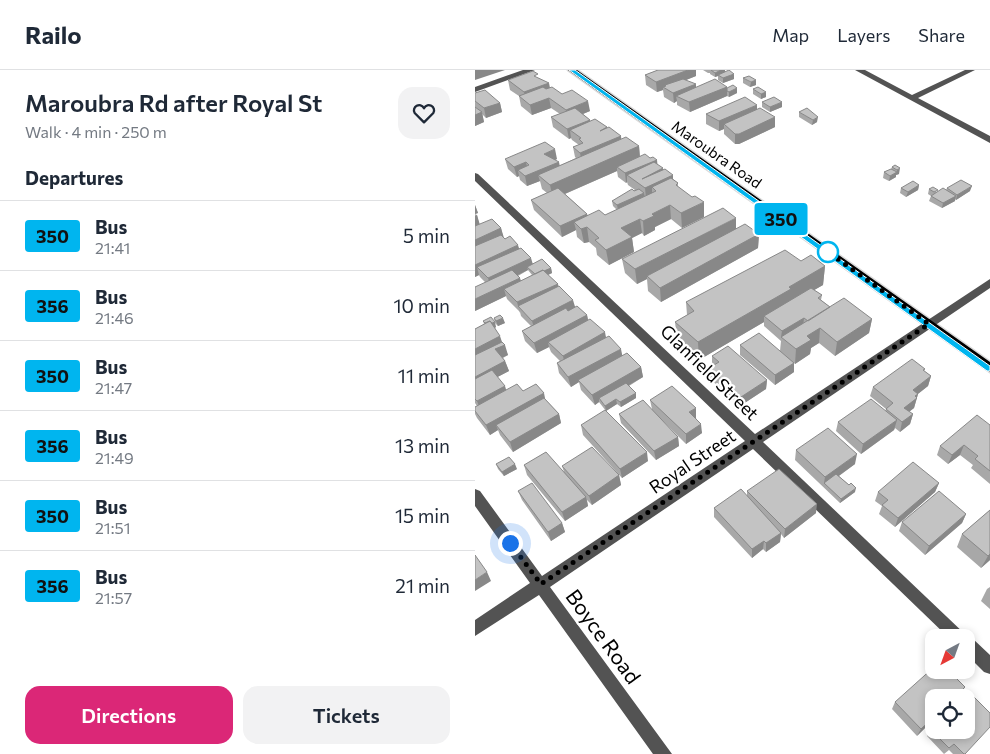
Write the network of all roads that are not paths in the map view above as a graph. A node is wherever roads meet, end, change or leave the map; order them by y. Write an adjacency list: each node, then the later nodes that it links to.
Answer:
1 (531, 70): 5 (street)
2 (572, 70): 10 (main road, Maroubra Road)
3 (859, 70): 6 (street)
4 (971, 70): 6 (street)
5 (475, 90)
6 (912, 98): 7 (street)
7 (990, 140)
8 (475, 176): 12 (street, Glanfield Street)
9 (990, 283): 10 (street, Royal Street)
10 (929, 324): 11 (main road, Maroubra Road); 12 (street, Royal Street)
11 (990, 368)
12 (754, 441): 14 (street, Royal Street); 16 (street, Glanfield Street)
13 (475, 494): 14 (street, Boyce Road)
14 (541, 584): 15 (street, Royal Street); 19 (street, Boyce Road)
15 (475, 628)
16 (951, 629)
17 (975, 652): 18 (street)
18 (990, 666)
19 (663, 754)

